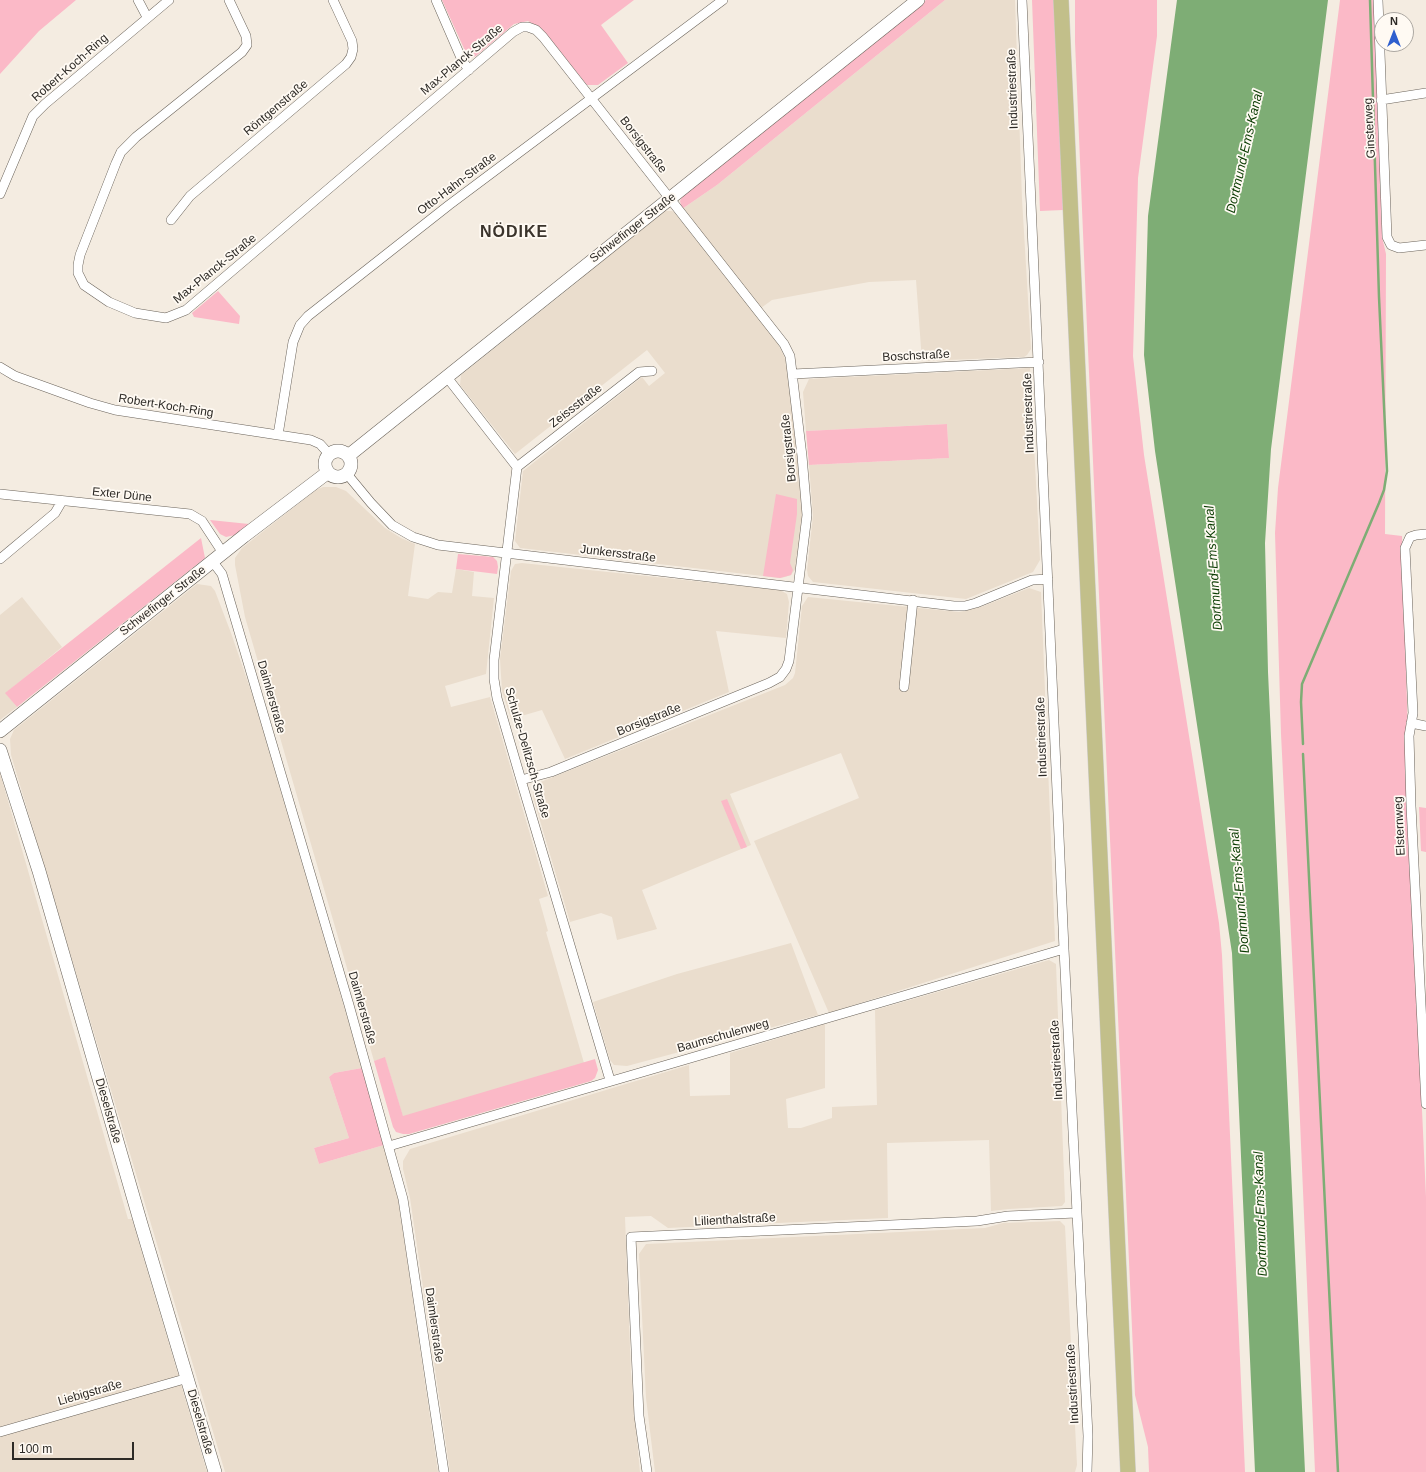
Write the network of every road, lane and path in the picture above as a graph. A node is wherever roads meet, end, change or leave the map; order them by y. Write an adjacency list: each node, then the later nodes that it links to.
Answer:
1 (138, 0): 11 (street)
2 (169, 0): 11 (street, Robert-Koch-Ring)
3 (229, 0): 13 (street, Max-Planck-Straße)
4 (333, 0): 19 (street, Röntgenstraße)
5 (436, 0): 13 (street)
6 (723, 0): 15 (street, Otto-Hahn-Straße)
7 (918, 0): 18 (street, Schwefinger Straße)
8 (1022, 0): 21 (street, Industriestraße)
9 (1062, 0): 59 (main road)
10 (1378, 0): 16 (street, Ginsterweg)
11 (148, 17): 17 (street, Robert-Koch-Ring)
12 (528, 27): 13 (street, Max-Planck-Straße); 15 (street, Borsigstraße)
13 (469, 70)
14 (1426, 93): 16 (street)
15 (590, 98): 18 (street, Borsigstraße); 26 (street, Otto-Hahn-Straße)
16 (1381, 100): 20 (street, Ginsterweg)
17 (0, 194)
18 (670, 199): 24 (street, Borsigstraße); 25 (street, Schwefinger Straße)
19 (171, 220)
20 (1426, 245)
21 (1039, 362): 24 (street, Boschstraße); 39 (street, Industriestraße)
22 (0, 367): 26 (street, Robert-Koch-Ring)
23 (652, 371): 29 (street, Zeissstraße)
24 (793, 374): 40 (street, Borsigstraße)
25 (446, 376): 28 (street, Schwefinger Straße); 29 (street)
26 (278, 435): 27 (street, Robert-Koch-Ring)
27 (329, 454): 28 (street); 30 (street)
28 (348, 456): 31 (street)
29 (517, 467): 36 (street, Schulze-Delitzsch-Straße)
30 (327, 473): 31 (street); 35 (street, Schwefinger Straße)
31 (347, 474): 36 (street, Junkersstraße)
32 (0, 494): 33 (street, Exter Düne)
33 (62, 501): 35 (street, Exter Düne); 37 (street)
34 (1426, 534): 43 (street, Elsternweg)
35 (223, 553): 38 (street, Schwefinger Straße)
36 (506, 553): 40 (street, Junkersstraße); 47 (street, Schulze-Delitzsch-Straße)
37 (0, 559)
38 (213, 562): 45 (street, Schwefinger Straße); 51 (street, Daimlerstraße)
39 (1048, 579): 41 (street, Junkersstraße); 48 (street, Industriestraße)
40 (799, 588): 41 (street, Junkersstraße); 47 (street, Borsigstraße)
41 (913, 600): 42 (street)
42 (904, 687)
43 (1411, 723): 44 (street); 50 (street, Elsternweg)
44 (1426, 726)
45 (0, 731)
46 (0, 750): 53 (street, Dieselstraße)
47 (521, 780): 49 (street, Schulze-Delitzsch-Straße)
48 (1064, 949): 49 (street, Baumschulenweg); 52 (street, Industriestraße)
49 (610, 1080): 51 (street, Baumschulenweg)
50 (1426, 1104)
51 (389, 1146): 56 (street, Daimlerstraße)
52 (1076, 1213): 57 (street, Lilienthalstraße); 58 (street, Industriestraße)
53 (188, 1378): 54 (street, Liebigstraße); 55 (street, Dieselstraße)
54 (0, 1432)
55 (215, 1472)
56 (444, 1472)
57 (647, 1472)
58 (1087, 1472)
59 (1128, 1472)

